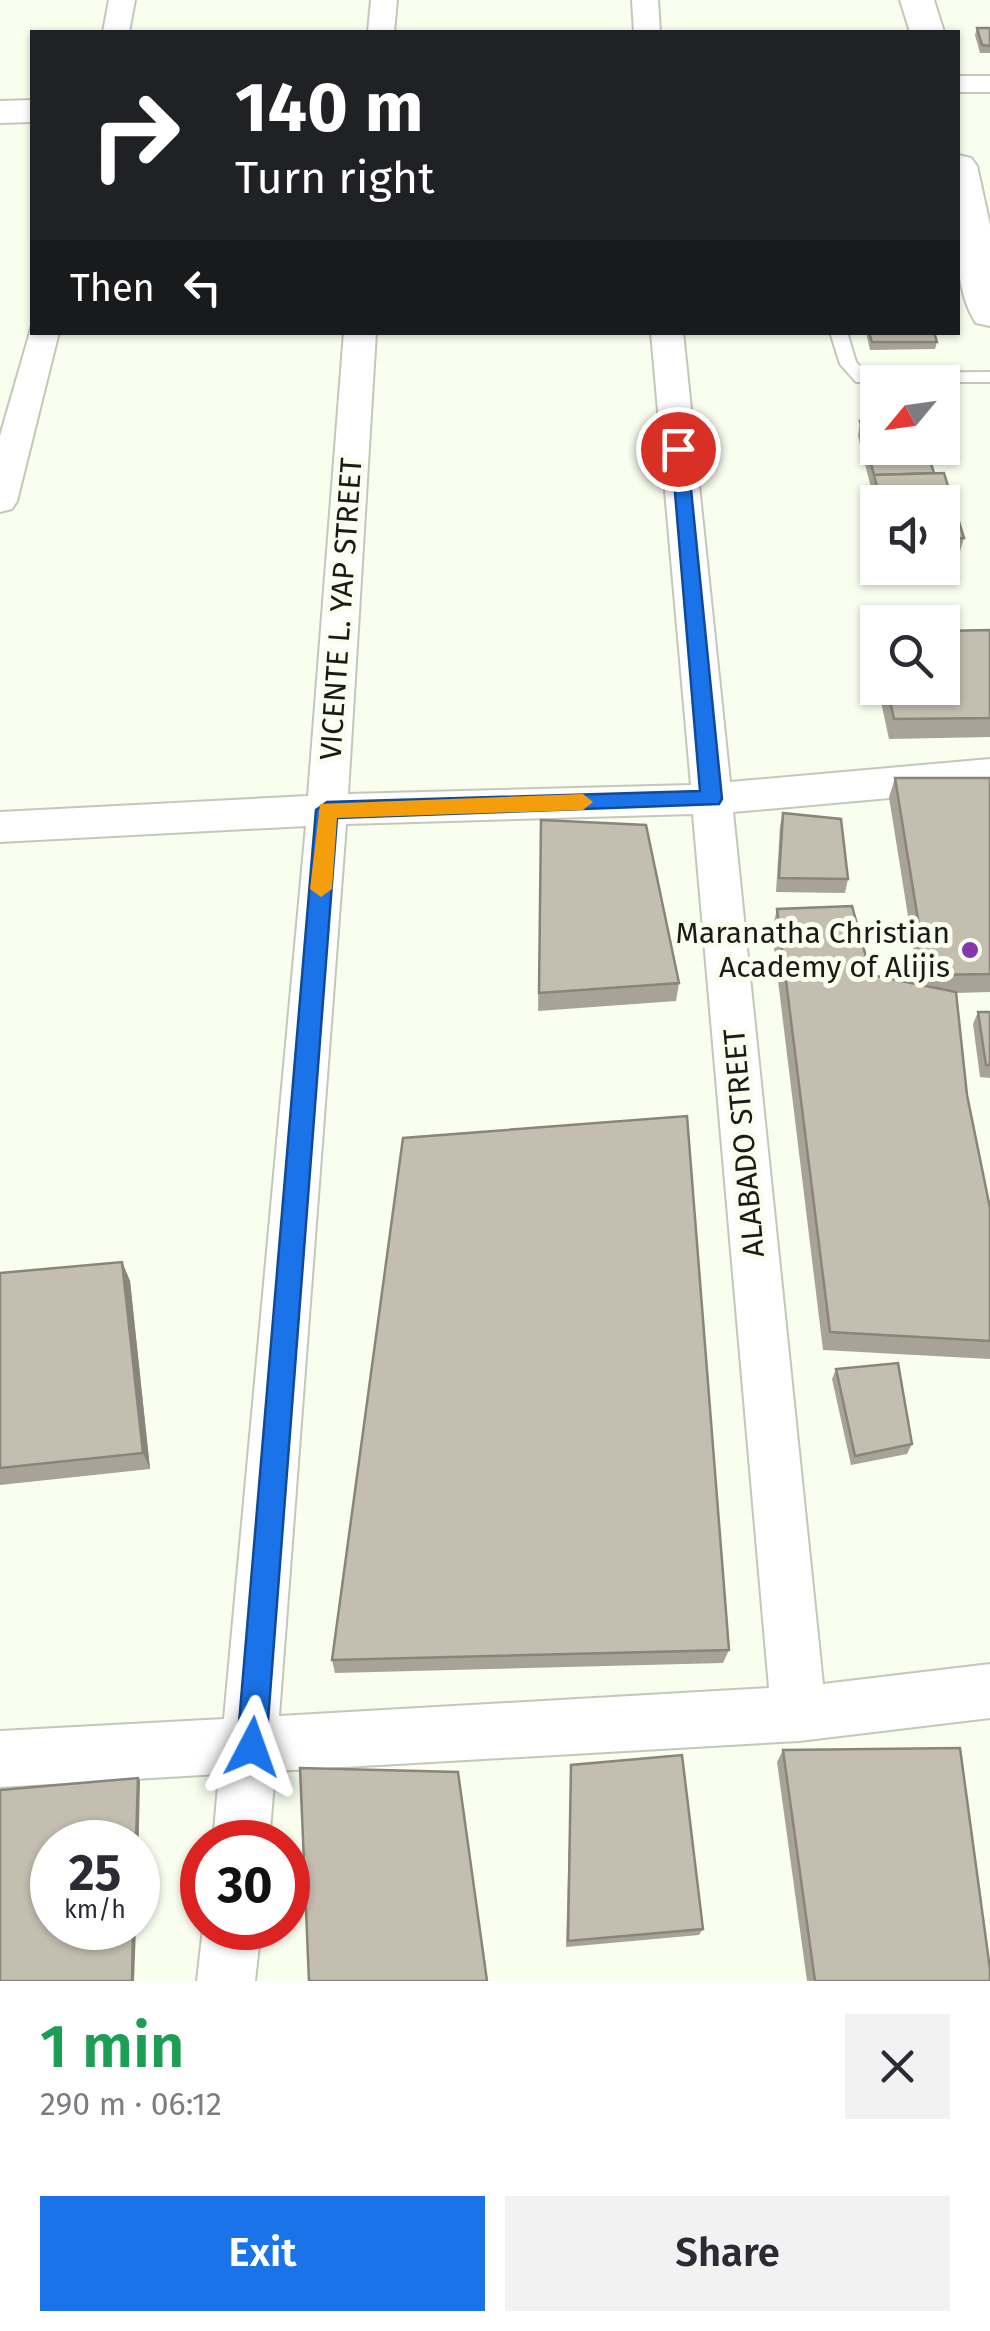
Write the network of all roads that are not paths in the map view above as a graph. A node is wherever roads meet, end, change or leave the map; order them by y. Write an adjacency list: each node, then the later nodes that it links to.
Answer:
1 (122, 0): 5 (street)
2 (384, 0): 6 (street)
3 (645, 0): 7 (street)
4 (917, 0): 8 (main road)
5 (116, 30)
6 (382, 30)
7 (647, 30)
8 (926, 30)
9 (960, 84): 10 (street)
10 (990, 84)
11 (30, 110): 12 (main road)
12 (0, 112)
13 (960, 190): 14 (main road)
14 (964, 238): 15 (main road)
15 (990, 314)
16 (42, 335): 21 (street)
17 (360, 335): 24 (street, VICENTE L. YAP STREET)
18 (666, 335): 23 (street, ALABADO STREET)
19 (839, 335): 20 (lane)
20 (990, 378)
21 (0, 501)
22 (990, 774): 23 (street)
23 (712, 799): 24 (street); 27 (street, ALABADO STREET)
24 (327, 810): 25 (street); 28 (street, VICENTE L. YAP STREET)
25 (0, 827)
26 (990, 1691): 27 (street)
27 (799, 1714): 28 (street)
28 (252, 1747): 29 (street); 30 (street, VICENTE L. YAP STREET)
29 (0, 1759)
30 (244, 1820)
31 (230, 1950): 32 (street)
32 (226, 1981)

